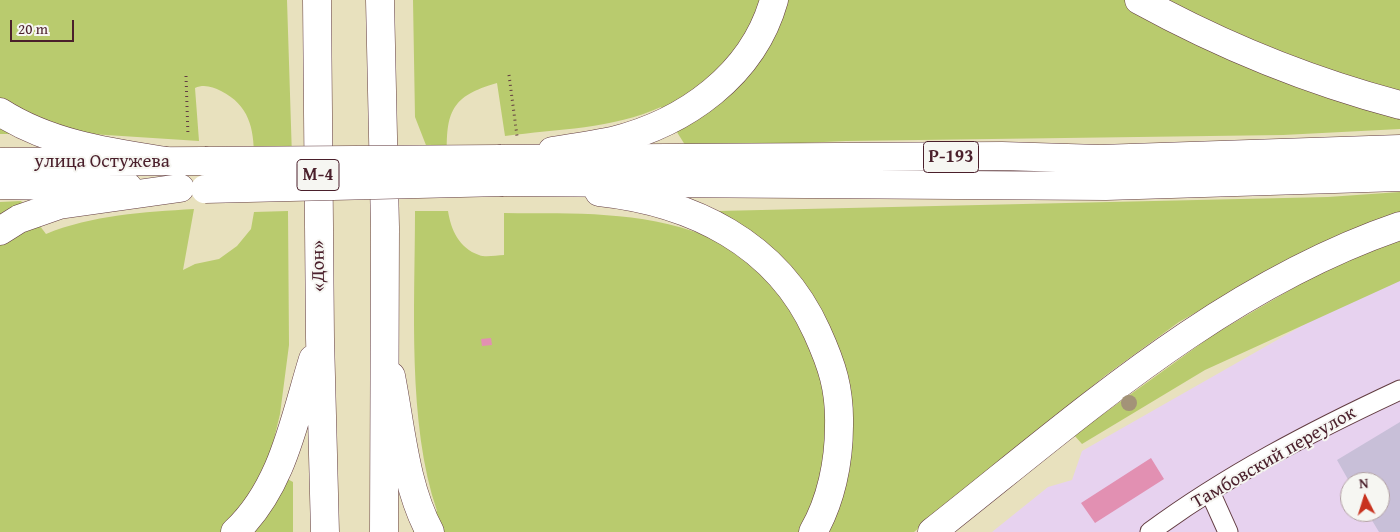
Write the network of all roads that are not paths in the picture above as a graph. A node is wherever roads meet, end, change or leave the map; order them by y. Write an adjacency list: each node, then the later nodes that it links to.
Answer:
1 (774, 0): 10 (main road)
2 (1139, 0): 5 (main road)
3 (316, 4): 17 (main road, «Дон» / М-4)
4 (381, 4): 16 (main road)
5 (1400, 105)
6 (0, 112): 9 (main road)
7 (1400, 149): 10 (main road, Р-193)
8 (0, 162): 9 (main road, улица Остужева)
9 (166, 162): 10 (main road, улица Остужева / Р-193, bridge)
10 (507, 162): 11 (main road, Р-193); 13 (main road, Р-193, bridge); 24 (main road)
11 (1400, 177)
12 (0, 185): 13 (main road, улица Остужева)
13 (193, 188): 15 (main road)
14 (1400, 226): 25 (main road)
15 (0, 231)
16 (383, 334): 22 (main road); 23 (main road)
17 (320, 338): 20 (main road); 21 (main road, «Дон» / М-4)
18 (1400, 390): 19 (street, Тамбовский переулок)
19 (1210, 492): 26 (street, Тамбовский переулок); 27 (street)
20 (235, 532)
21 (325, 532)
22 (384, 532)
23 (430, 532)
24 (813, 532)
25 (932, 532)
26 (1150, 532)
27 (1228, 532)

